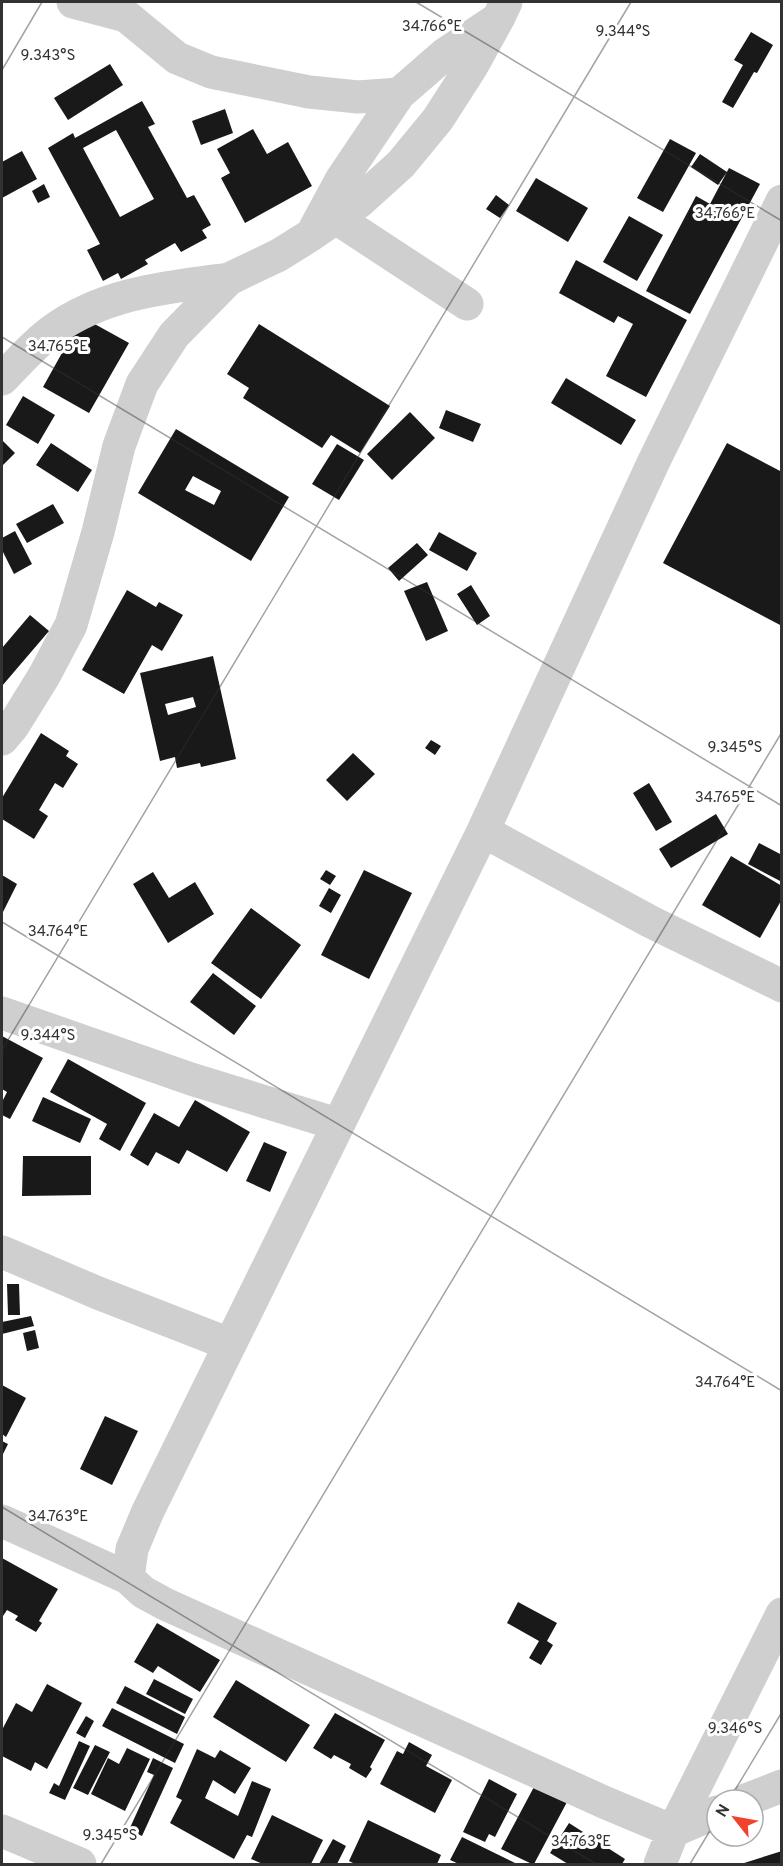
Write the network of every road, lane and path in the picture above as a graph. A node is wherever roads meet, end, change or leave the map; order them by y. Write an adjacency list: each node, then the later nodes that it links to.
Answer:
1 (73, 2): 3 (street)
2 (503, 9): 3 (street); 5 (street)
3 (399, 94): 5 (street)
4 (782, 201): 6 (street)
5 (323, 227): 7 (street); 8 (street)
6 (773, 237): 11 (street)
7 (229, 279): 9 (street); 10 (street)
8 (467, 304)
9 (2, 379)
10 (2, 739)
11 (483, 831): 12 (street); 14 (street)
12 (782, 986)
13 (2, 1013): 14 (street)
14 (337, 1124): 16 (street)
15 (2, 1252): 16 (street)
16 (229, 1344): 18 (street)
17 (2, 1521): 18 (street)
18 (128, 1578): 24 (street)
19 (782, 1614): 24 (street)
20 (782, 1786): 21 (street)
21 (765, 1793)
22 (705, 1817): 24 (street)
23 (2, 1831): 25 (street)
24 (672, 1831): 26 (street)
25 (80, 1864)
26 (660, 1864)

